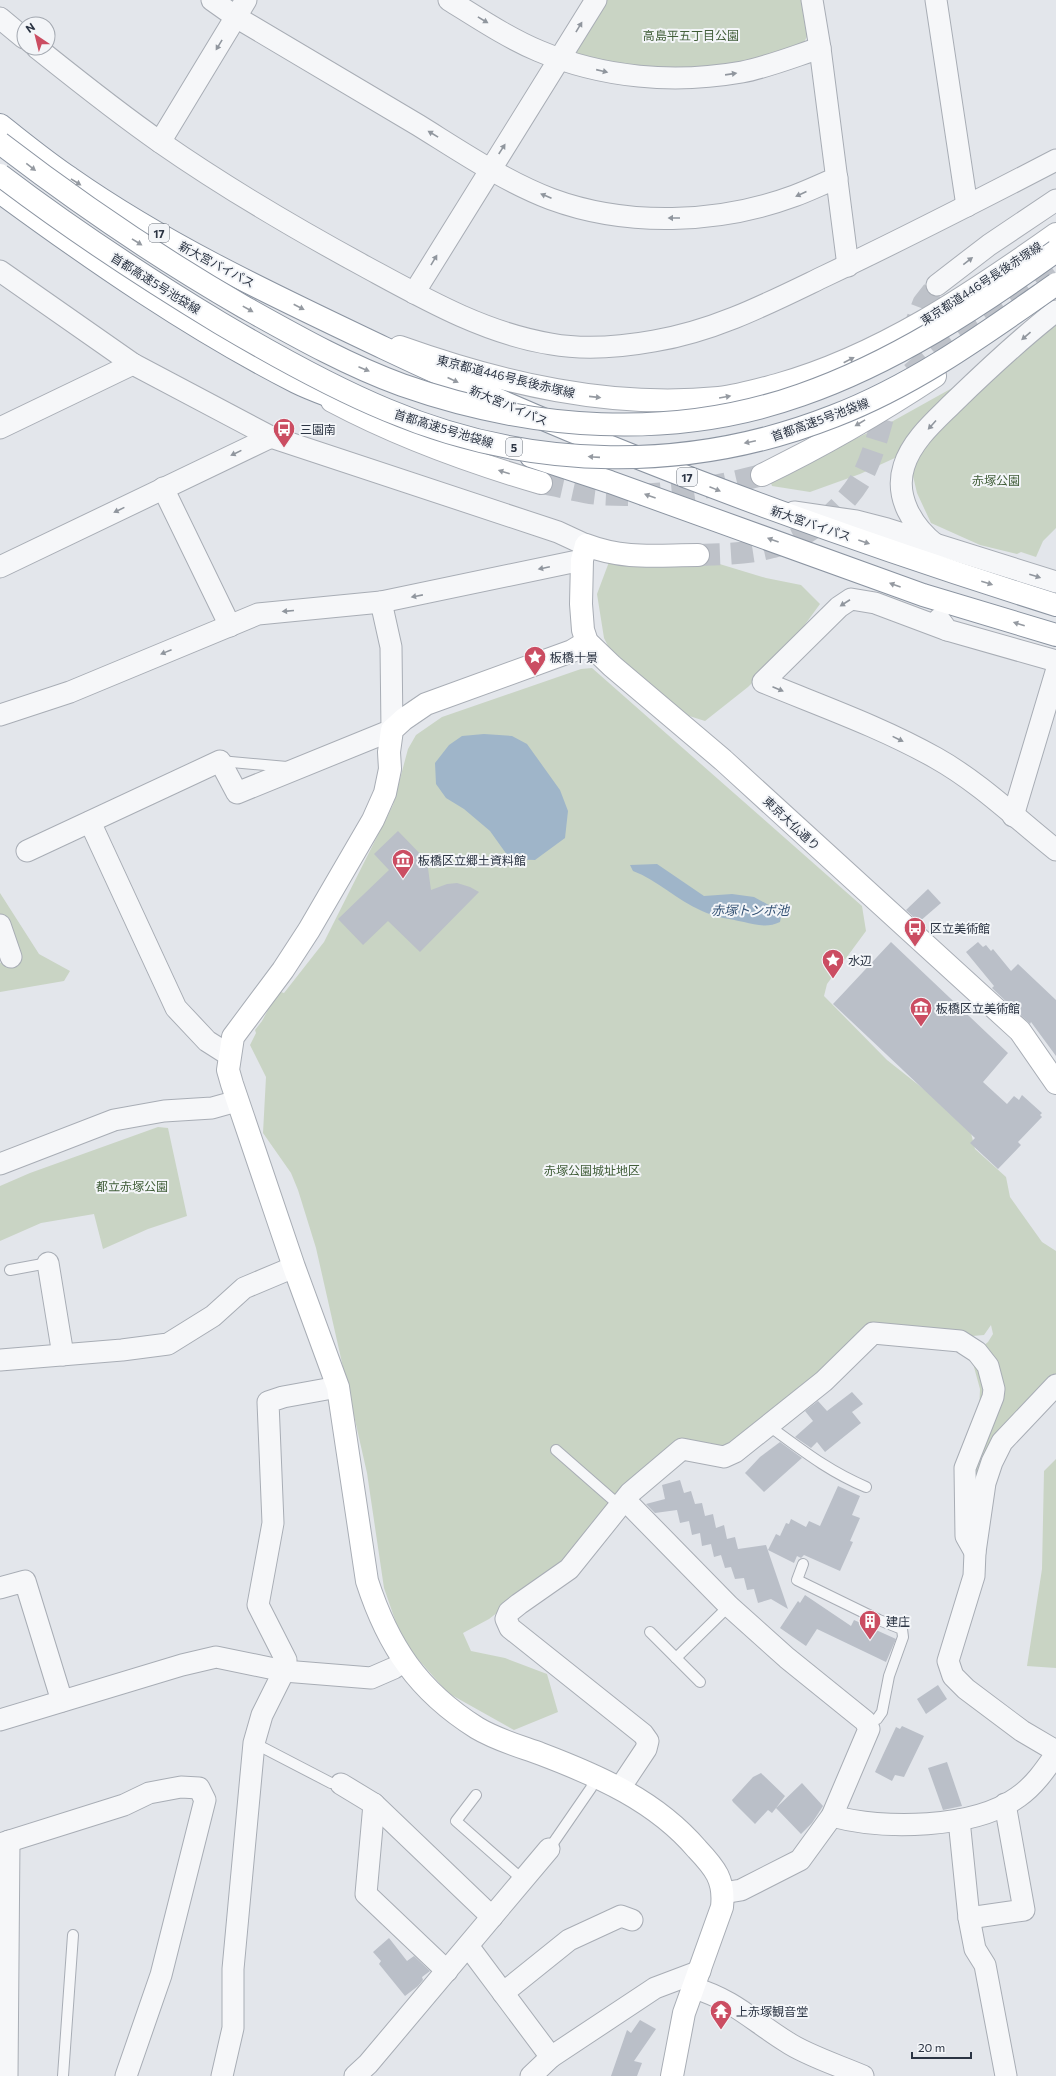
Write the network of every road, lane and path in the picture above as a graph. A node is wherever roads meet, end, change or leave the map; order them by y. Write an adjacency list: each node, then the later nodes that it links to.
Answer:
1 (212, 0): 6 (street)
2 (449, 0): 11 (street, one-way to 11)
3 (596, 0): 11 (street, one-way to 3)
4 (812, 0): 9 (street)
5 (936, 0): 21 (street)
6 (241, 8): 13 (street, one-way to 13); 16 (street, one-way to 6)
7 (0, 18): 8 (street)
8 (16, 31)
9 (820, 48): 11 (street, one-way to 9); 18 (street)
10 (47, 56): 13 (street)
11 (560, 58): 16 (street, one-way to 11)
12 (0, 125): 31 (main road, 新大宮バイパス / 17, one-way to 31)
13 (160, 142): 29 (street)
14 (0, 143): 23 (main road, 首都高速5号池袋線, one-way to 23, bridge)
15 (1056, 160): 21 (street)
16 (490, 168): 18 (street, one-way to 16); 29 (street, one-way to 16)
17 (0, 176): 26 (main road, 首都高速5号池袋線 / 5, one-way to 17, bridge)
18 (836, 178): 24 (street)
19 (0, 192): 33 (main road)
20 (1056, 200): 27 (street, one-way to 20)
21 (967, 206): 24 (street)
22 (1056, 234): 31 (main road, 東京都道446号長後赤塚線, one-way to 22)
23 (1056, 251)
24 (848, 266): 29 (street)
25 (5, 281): 32 (street)
26 (1056, 284)
27 (937, 285)
28 (1056, 292): 36 (main road, one-way to 36)
29 (414, 293)
30 (1056, 311): 40 (street, one-way to 40)
31 (329, 322): 39 (main road, 新大宮バイパス / 17, one-way to 39)
32 (133, 364): 34 (street); 35 (street)
33 (297, 382): 37 (main road, one-way to 33); 45 (main road, one-way to 33)
34 (0, 428)
35 (271, 437): 38 (street, one-way to 38); 41 (street)
36 (762, 474)
37 (541, 483)
38 (163, 488): 43 (street, one-way to 43); 48 (street)
39 (768, 508): 40 (street, 17); 47 (main road, 新大宮バイパス / 17, one-way to 47)
40 (936, 545): 44 (street, 17, one-way to 44)
41 (584, 553): 42 (main road); 46 (street, one-way to 46); 51 (main road)
42 (698, 555)
43 (0, 567)
44 (1056, 582)
45 (923, 595): 49 (street); 50 (main road, one-way to 45)
46 (380, 602): 48 (street, one-way to 48); 55 (street)
47 (1056, 605)
48 (230, 626): 54 (street, one-way to 54)
49 (947, 630): 52 (street); 58 (street, one-way to 58)
50 (1056, 635)
51 (587, 642): 55 (main road); 65 (main road, 東京大仏通り)
52 (1056, 661)
53 (1056, 672): 58 (street)
54 (0, 715)
55 (392, 730): 57 (street); 64 (main road)
56 (220, 761): 57 (lane); 57 (street); 59 (street)
57 (296, 768)
58 (1013, 816): 60 (street)
59 (90, 822): 61 (street); 64 (street)
60 (1056, 850)
61 (28, 851)
62 (0, 924): 63 (street)
63 (11, 957)
64 (229, 1056): 66 (main road)
65 (1056, 1083)
66 (237, 1101): 67 (street); 69 (main road)
67 (0, 1164)
68 (48, 1263): 70 (lane); 71 (street)
69 (294, 1267): 71 (street); 74 (main road)
70 (10, 1270)
71 (63, 1355): 72 (street)
72 (0, 1360)
73 (1056, 1385): 79 (street)
74 (338, 1387): 85 (main road); 86 (street)
75 (769, 1426): 77 (lane); 78 (street); 79 (street)
76 (556, 1450): 78 (lane)
77 (866, 1486)
78 (623, 1504): 82 (street); 95 (street)
79 (975, 1552): 92 (street)
80 (803, 1564): 90 (lane)
81 (0, 1588): 88 (street)
82 (728, 1606): 84 (lane); 90 (street)
83 (650, 1632): 84 (lane)
84 (676, 1658): 87 (lane)
85 (404, 1661): 86 (street); 93 (main road)
86 (284, 1671): 88 (street); 91 (street)
87 (700, 1682)
88 (62, 1701): 89 (street)
89 (0, 1720)
90 (867, 1724): 99 (street)
91 (254, 1743): 94 (lane); 119 (street)
92 (1056, 1753): 98 (street)
93 (595, 1776): 95 (main road); 102 (lane)
94 (336, 1783): 97 (street)
95 (620, 1788): 104 (main road)
96 (476, 1796): 103 (lane)
97 (374, 1804): 105 (street); 110 (street)
98 (1006, 1804): 100 (street); 106 (street)
99 (832, 1816): 100 (street); 104 (street)
100 (959, 1820): 106 (street)
101 (4, 1843): 116 (street); 118 (street)
102 (549, 1849): 103 (street)
103 (523, 1880): 105 (street)
104 (723, 1893): 111 (main road)
105 (492, 1917): 109 (street)
106 (969, 1918): 123 (street)
107 (632, 1920): 112 (street)
108 (73, 1934): 117 (lane)
109 (468, 1946): 110 (street); 112 (street)
110 (448, 1971): 114 (street)
111 (697, 1979): 113 (street); 121 (main road); 122 (street)
112 (503, 1993): 113 (street)
113 (551, 2057): 120 (street)
114 (365, 2073)
115 (0, 2075): 116 (street)
116 (8, 2076)
117 (63, 2076)
118 (126, 2076)
119 (222, 2076)
120 (531, 2076)
121 (672, 2076)
122 (863, 2076)
123 (1006, 2076)

